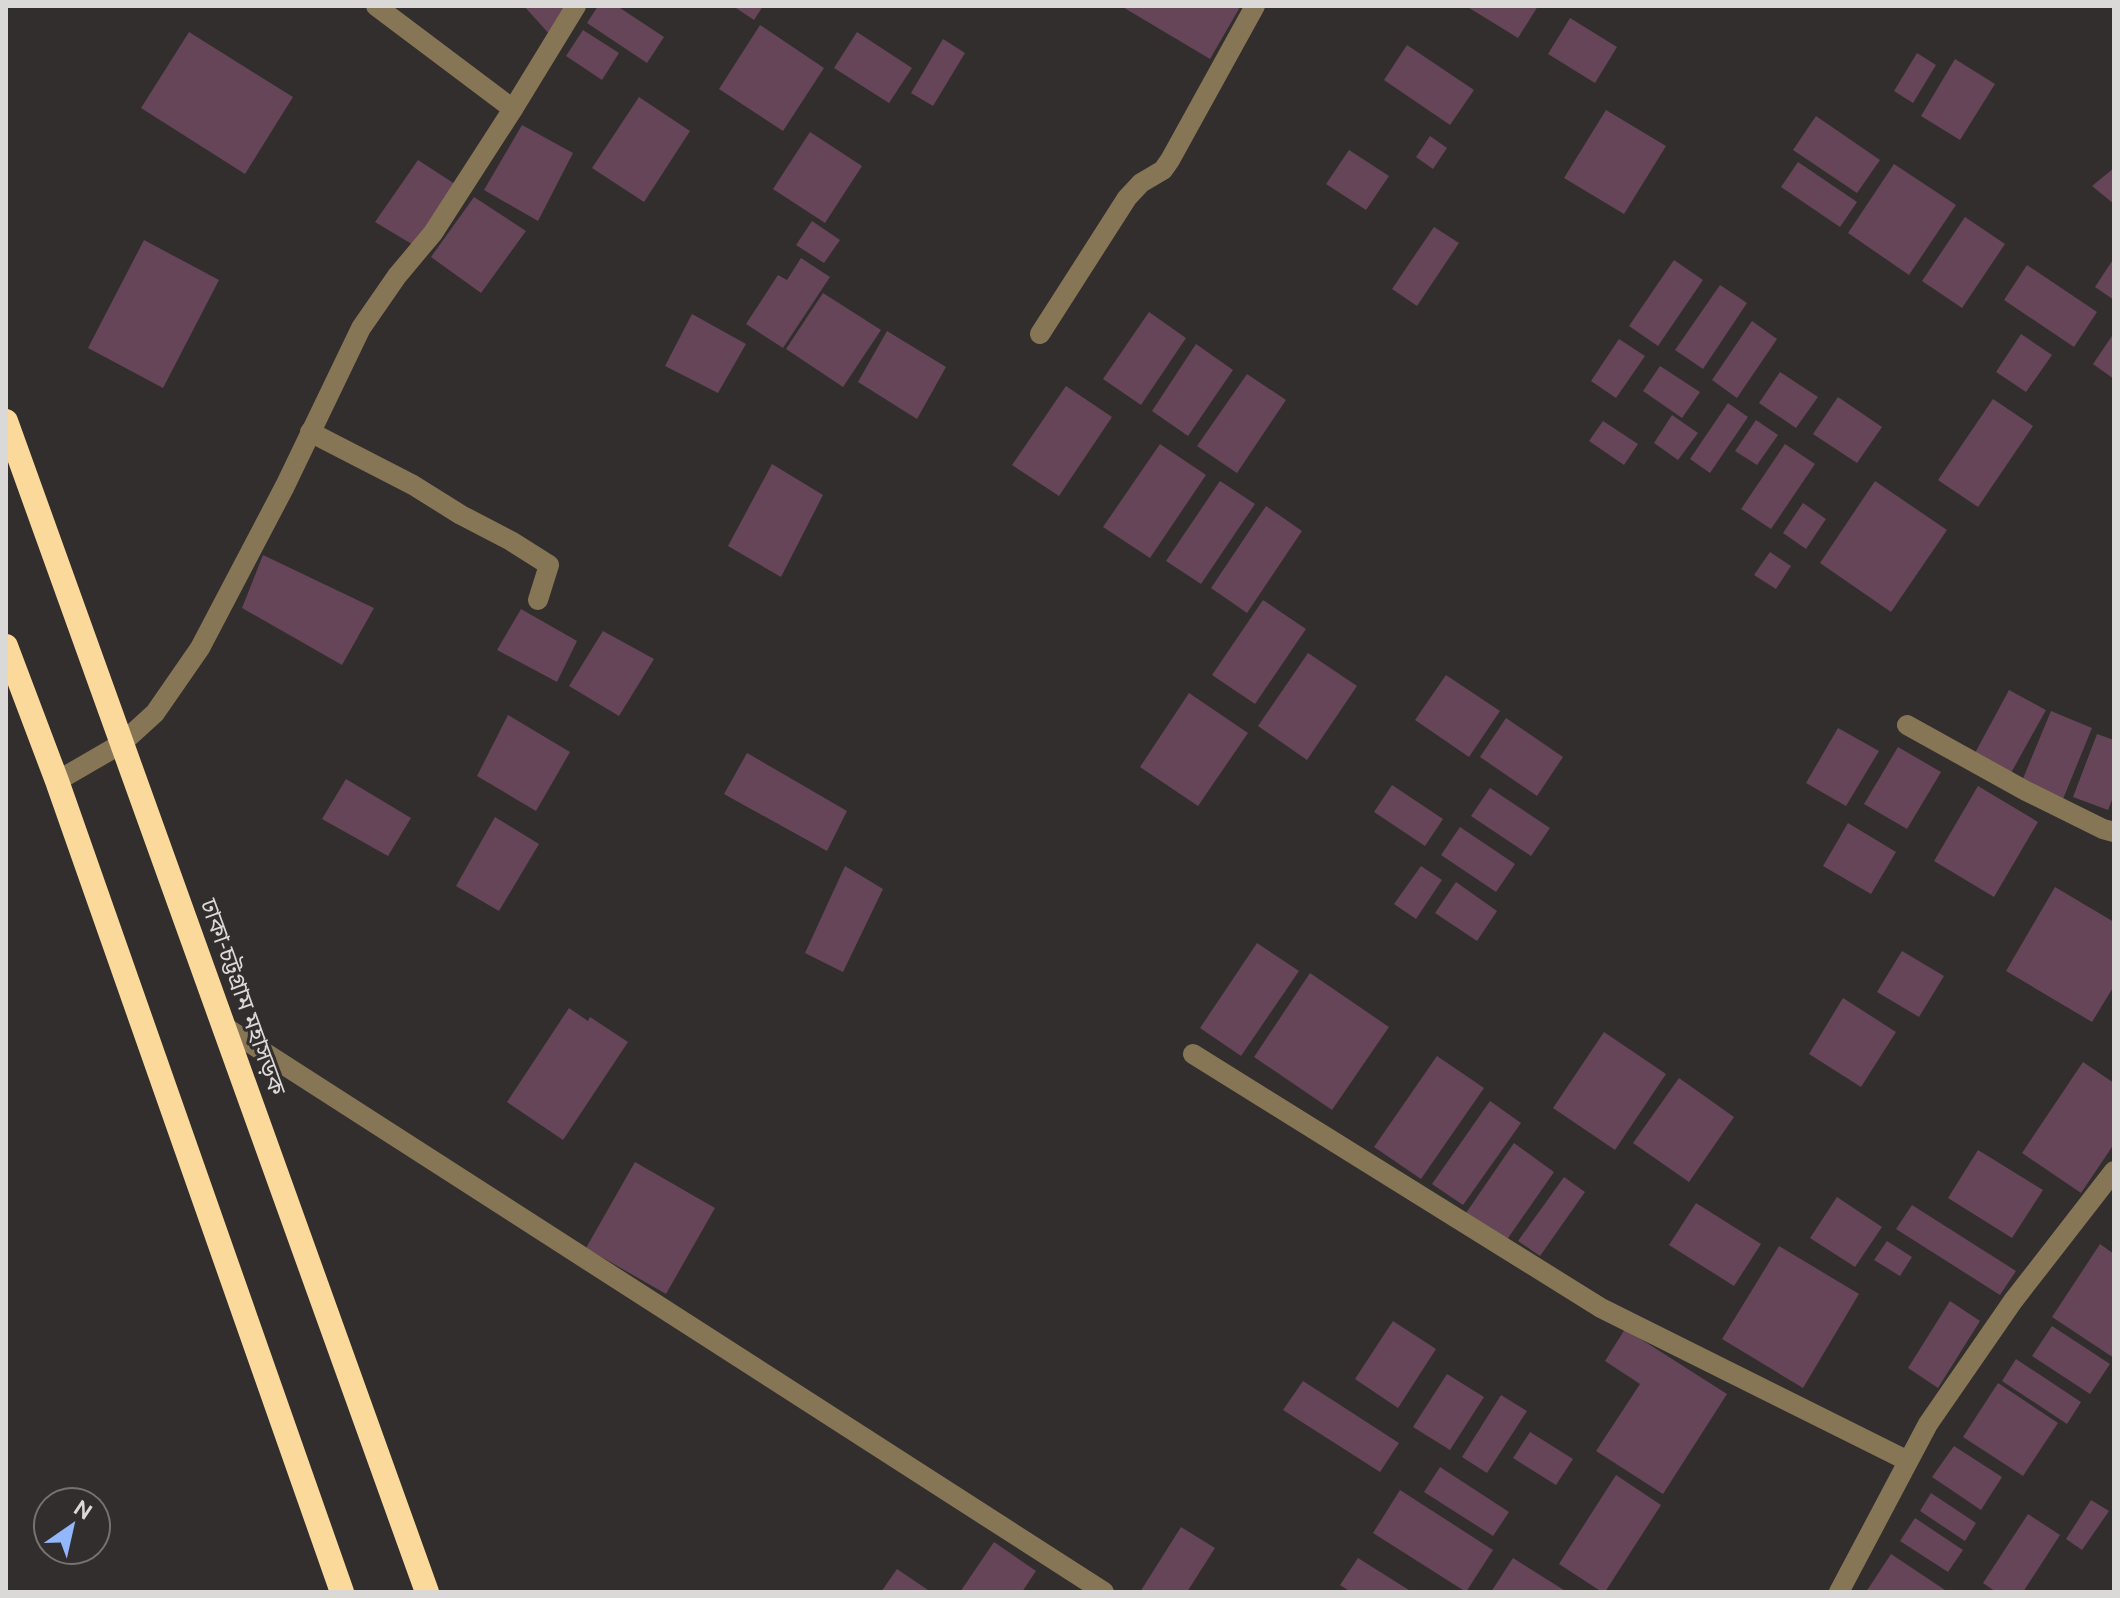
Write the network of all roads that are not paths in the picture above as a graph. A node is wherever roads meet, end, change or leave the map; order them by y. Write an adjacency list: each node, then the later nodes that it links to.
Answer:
1 (376, 6): 4 (street)
2 (576, 6): 4 (street)
3 (1255, 6): 5 (street)
4 (513, 109): 7 (street)
5 (1040, 334)
6 (6, 421): 11 (highway, ঢাকা-চট্টগ্রাম মহাসড়ক)
7 (310, 432): 8 (street); 11 (street)
8 (538, 600)
9 (6, 646): 12 (highway)
10 (1907, 725): 13 (street)
11 (121, 744): 12 (street); 14 (highway, ঢাকা-চট্টগ্রাম মহাসড়ক)
12 (57, 781): 18 (highway)
13 (2114, 832)
14 (225, 1027): 19 (highway, ঢাকা-চট্টগ্রাম মহাসড়ক); 20 (street)
15 (1193, 1054): 17 (street)
16 (2114, 1171): 17 (street)
17 (1908, 1461): 21 (street)
18 (342, 1592)
19 (427, 1592)
20 (1104, 1592)
21 (1839, 1592)

